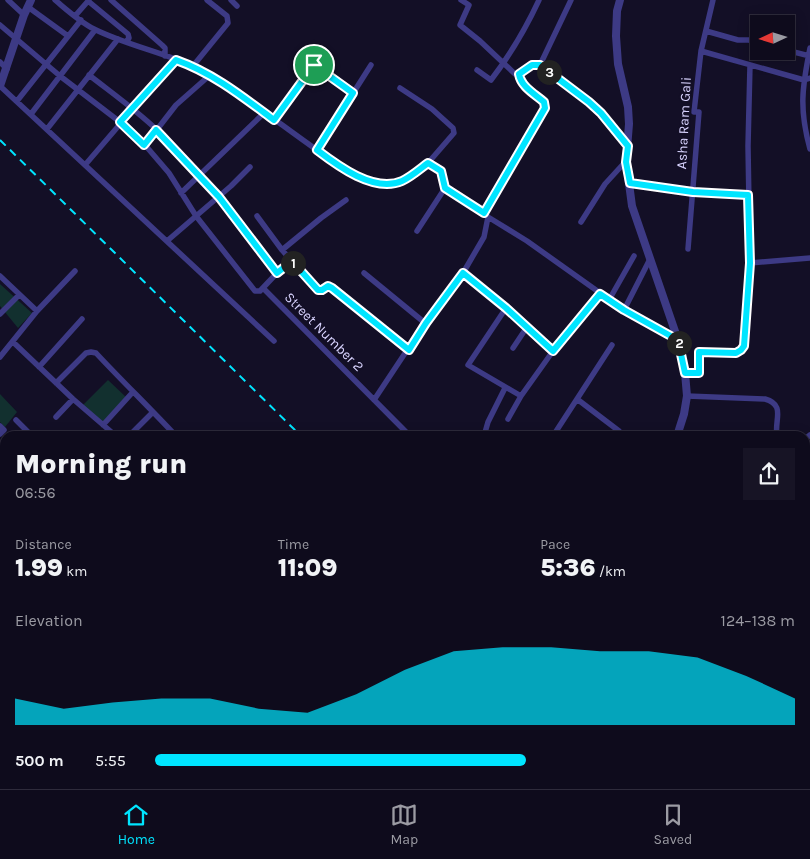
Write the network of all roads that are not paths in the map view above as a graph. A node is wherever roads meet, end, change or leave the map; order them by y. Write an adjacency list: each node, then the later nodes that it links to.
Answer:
1 (8, 0): 14 (street)
2 (55, 0): 15 (street)
3 (89, 0): 15 (street); 23 (street)
4 (110, 0): 27 (street)
5 (207, 0): 36 (street)
6 (231, 0): 13 (street)
7 (461, 0): 32 (street)
8 (539, 0): 32 (street)
9 (572, 0): 35 (street)
10 (620, 0): 57 (street)
11 (713, 0): 18 (street, Asha Ram Gali)
12 (29, 3): 14 (street); 19 (street)
13 (238, 6)
14 (24, 15): 20 (street)
15 (78, 18): 17 (street); 19 (street)
16 (0, 25): 20 (street, Street Number 2)
17 (95, 30): 21 (street); 42 (street)
18 (706, 32): 22 (street); 25 (street, Asha Ram Gali)
19 (68, 36): 31 (street)
20 (15, 39): 31 (street, Street Number 2); 37 (street)
21 (118, 39): 23 (street); 40 (street)
22 (750, 40)
23 (126, 42): 27 (street)
24 (810, 48): 28 (street)
25 (700, 51): 33 (street); 67 (street, Asha Ram Gali)
26 (795, 52): 28 (street)
27 (165, 56): 29 (street)
28 (809, 56): 43 (street)
29 (176, 60): 36 (street); 49 (street)
30 (0, 62): 37 (street)
31 (46, 64): 42 (street, Street Number 2); 48 (street)
32 (503, 64): 38 (street); 39 (street)
33 (750, 64): 43 (street); 69 (street)
34 (371, 65): 47 (street)
35 (540, 65): 39 (street); 57 (street)
36 (193, 66): 41 (street)
37 (7, 69): 44 (street)
38 (477, 70)
39 (519, 74): 72 (street)
40 (90, 75): 46 (street); 49 (street)
41 (210, 75): 50 (street); 55 (street)
42 (60, 76): 46 (street, Street Number 2); 51 (street)
43 (807, 79): 58 (street)
44 (0, 86): 48 (street)
45 (400, 88): 61 (street)
46 (78, 90): 53 (street, Street Number 2); 54 (street)
47 (353, 93): 52 (street); 59 (street)
48 (17, 101): 51 (street)
49 (132, 108): 53 (street); 55 (street)
50 (264, 113): 52 (street); 64 (street)
51 (31, 114): 54 (street)
52 (274, 120): 59 (street)
53 (120, 122): 56 (street, Street Number 2); 62 (street)
54 (47, 129): 62 (street)
55 (156, 130): 56 (street); 64 (street)
56 (144, 145): 68 (street, Street Number 2)
57 (628, 146): 60 (street)
58 (810, 149)
59 (317, 150): 61 (street)
60 (626, 162): 65 (street); 75 (street)
61 (428, 163): 66 (street)
62 (85, 164): 77 (street)
63 (250, 168): 70 (street)
64 (200, 175): 68 (street); 70 (street)
65 (630, 183): 67 (street); 82 (street)
66 (445, 188): 72 (street); 76 (street)
67 (693, 192): 69 (street); 78 (street, Asha Ram Gali)
68 (181, 193): 73 (street, Street Number 2)
69 (748, 195): 84 (street)
70 (219, 197): 73 (street); 86 (street)
71 (346, 200): 79 (street)
72 (486, 215): 88 (street); 92 (street)
73 (196, 216): 77 (street); 91 (street, Street Number 2)
74 (257, 216): 79 (street)
75 (581, 222)
76 (417, 231)
77 (167, 241): 103 (street)
78 (688, 249)
79 (282, 250): 83 (street)
80 (634, 256): 94 (street)
81 (810, 258): 84 (street)
82 (650, 259): 96 (street); 102 (street)
83 (292, 261): 86 (street); 107 (street)
84 (750, 263): 111 (street)
85 (75, 271): 97 (street)
86 (277, 273): 91 (street)
87 (364, 273): 100 (street)
88 (463, 273): 95 (street); 100 (street)
89 (0, 276): 90 (street)
90 (3, 283): 93 (street)
91 (263, 288): 119 (street, Street Number 2)
92 (600, 294): 94 (street); 108 (street)
93 (19, 296): 97 (street); 98 (street)
94 (609, 300): 96 (street)
95 (506, 308): 101 (street); 113 (street)
96 (624, 310): 102 (street)
97 (38, 311): 104 (street)
98 (0, 314)
99 (82, 319): 110 (street)
100 (426, 323): 107 (street)
101 (527, 327): 106 (street); 108 (street)
102 (678, 340): 111 (street)
103 (274, 341)
104 (13, 342): 109 (street); 110 (street)
105 (612, 345): 118 (street)
106 (513, 348)
107 (409, 350): 119 (street)
108 (553, 351): 115 (street)
109 (0, 356)
110 (39, 367): 112 (street)
111 (685, 373): 116 (street)
112 (56, 383): 114 (street); 117 (street)
113 (505, 388): 115 (street); 130 (street)
114 (132, 393): 120 (street); 124 (street)
115 (521, 396): 122 (street)
116 (687, 396): 133 (street); 134 (street)
117 (73, 399): 121 (street); 124 (street)
118 (577, 399): 131 (street); 132 (street)
119 (374, 400): 129 (street, Street Number 2)
120 (153, 412): 127 (street); 128 (street)
121 (56, 417)
122 (508, 419)
123 (16, 420): 125 (street)
124 (103, 425): 126 (street)
125 (27, 431)
126 (110, 431)
127 (134, 431)
128 (171, 431)
129 (405, 431)
130 (485, 431)
131 (556, 431)
132 (619, 431)
133 (679, 431)
134 (776, 431)

